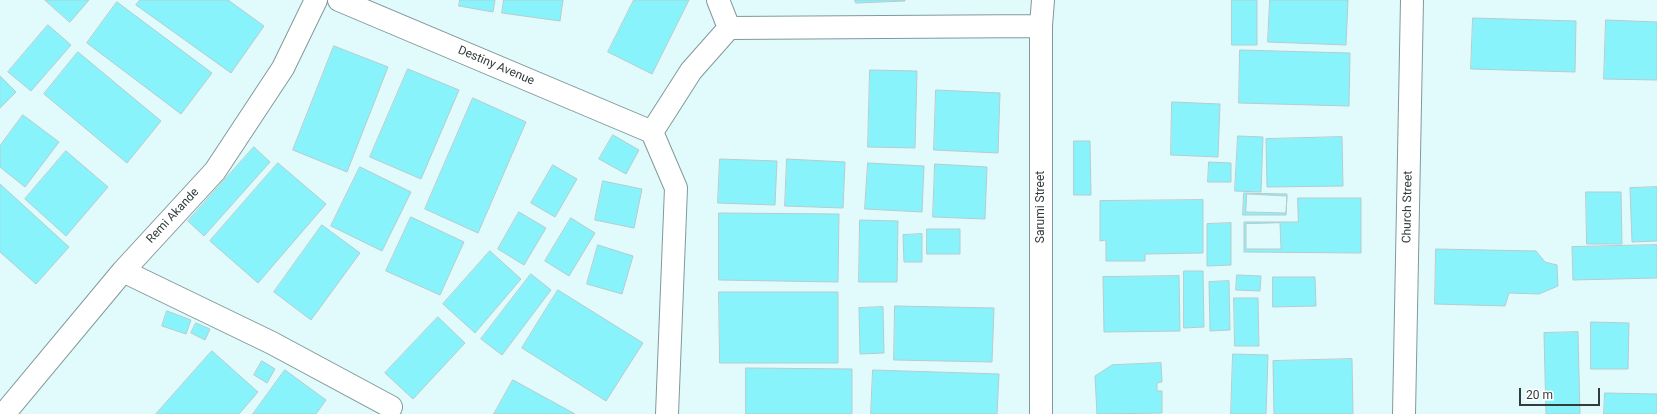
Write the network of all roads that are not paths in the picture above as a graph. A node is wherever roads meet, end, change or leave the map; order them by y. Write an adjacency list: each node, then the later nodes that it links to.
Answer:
1 (316, 0): 9 (street, Remi Akande)
2 (339, 0): 8 (street, Destiny Avenue)
3 (718, 0): 7 (street)
4 (1042, 0): 6 (street, Sarumi Street)
5 (1412, 0): 14 (street, Church Street)
6 (1041, 26): 7 (street); 13 (street, Sarumi Street)
7 (730, 28): 8 (street)
8 (652, 132): 12 (street)
9 (123, 271): 10 (street); 11 (street, Remi Akande)
10 (391, 407)
11 (4, 414)
12 (667, 414)
13 (1041, 414)
14 (1404, 414)

